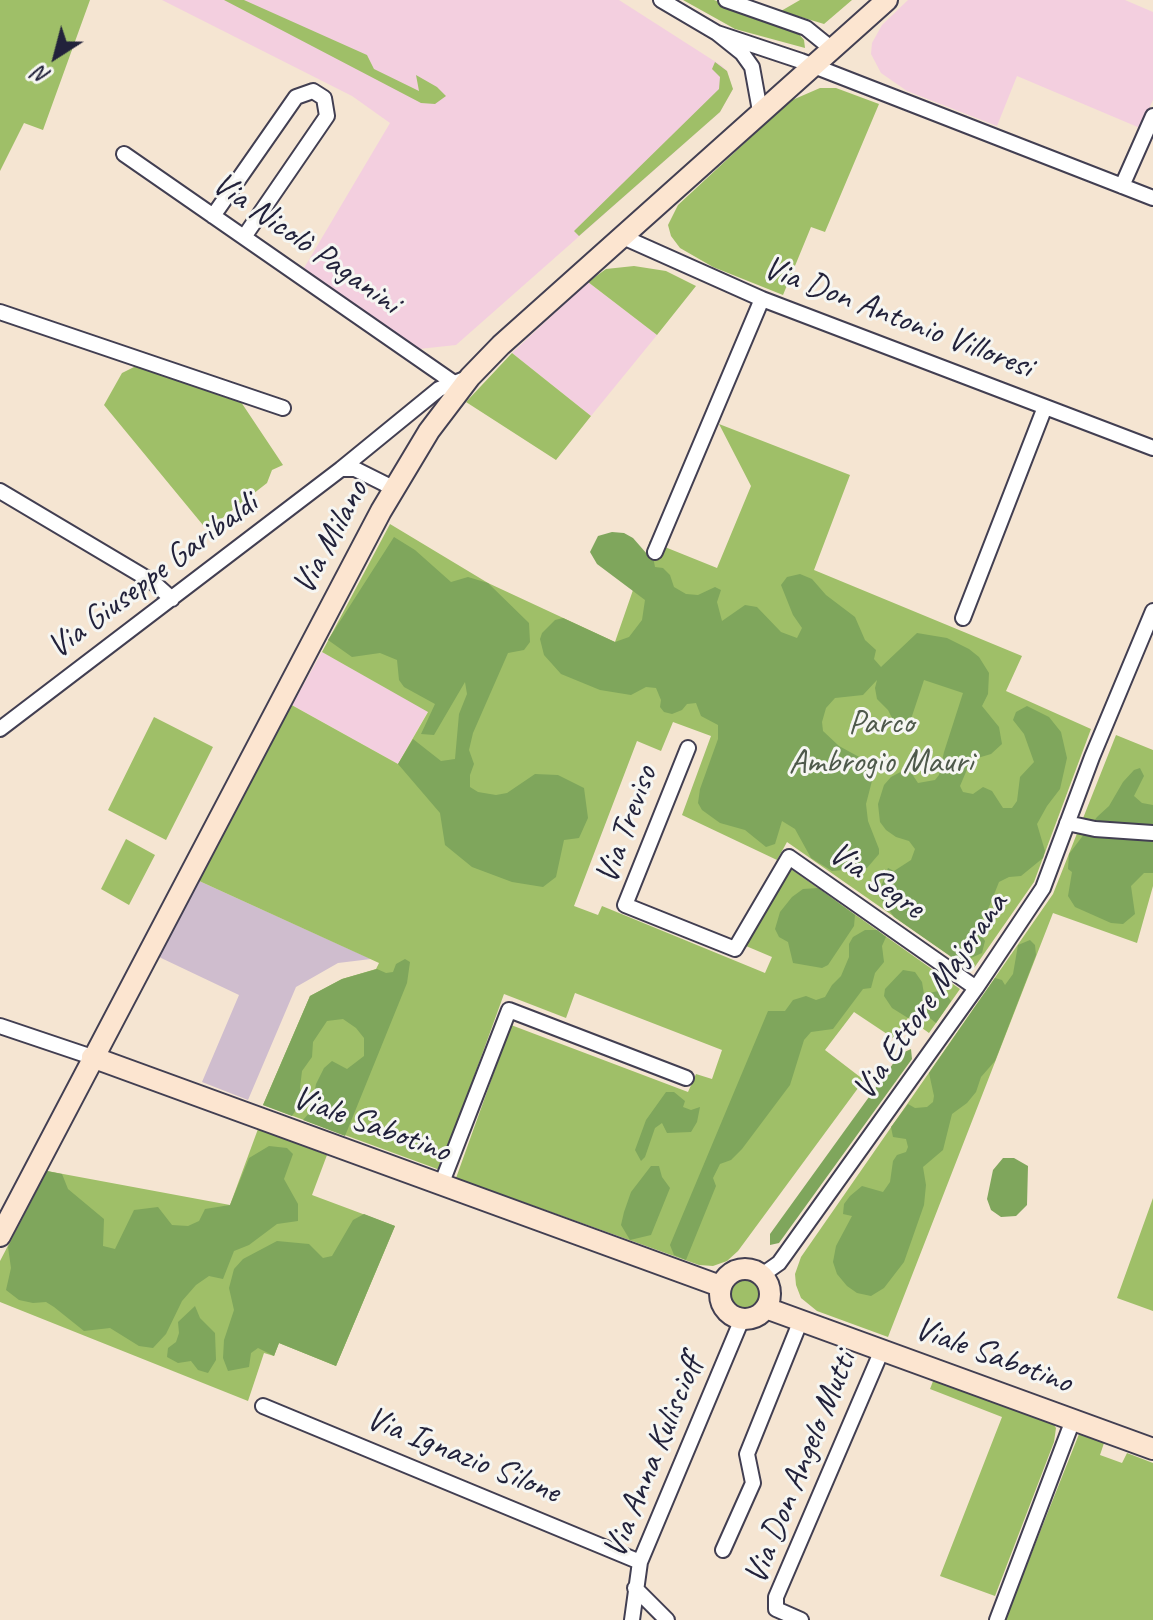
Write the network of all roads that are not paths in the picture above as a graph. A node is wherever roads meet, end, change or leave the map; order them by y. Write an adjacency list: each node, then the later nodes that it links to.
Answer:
1 (661, 0): 4 (street)
2 (726, 0): 5 (street)
3 (887, 0): 5 (main road, Via Milano)
4 (717, 33): 6 (street); 7 (street)
5 (832, 49): 6 (main road, Via Milano)
6 (812, 65): 7 (main road, Via Milano); 10 (street)
7 (760, 111): 14 (main road, Via Milano)
8 (1153, 116): 10 (street)
9 (124, 154): 12 (street, Via Nicolò Paganini)
10 (1122, 186): 11 (street)
11 (1153, 198)
12 (213, 216): 13 (street, Via Nicolò Paganini); 13 (street)
13 (244, 237): 17 (street, Via Nicolò Paganini)
14 (623, 237): 15 (street, Via Don Antonio Villoresi); 17 (main road, Via Milano)
15 (762, 299): 18 (street, Via Don Antonio Villoresi); 24 (street)
16 (0, 312): 19 (street)
17 (462, 380): 21 (street, Via Giuseppe Garibaldi); 22 (main road, Via Milano)
18 (1045, 407): 20 (street, Via Don Antonio Villoresi); 27 (street)
19 (283, 408)
20 (1153, 448)
21 (341, 469): 22 (street); 25 (street, Via Giuseppe Garibaldi)
22 (393, 488): 35 (main road, Via Milano)
23 (0, 491): 25 (street)
24 (655, 552)
25 (172, 599): 28 (street, Via Giuseppe Garibaldi)
26 (1153, 611): 30 (street, Via Ettore Majorana)
27 (963, 618)
28 (0, 729)
29 (688, 748): 32 (street, Via Treviso)
30 (1067, 823): 31 (street); 33 (street, Via Ettore Majorana)
31 (1153, 833)
32 (735, 949): 33 (street, Via Segre)
33 (976, 988): 39 (street, Via Ettore Majorana)
34 (0, 1026): 35 (street, Viale Sabotino)
35 (92, 1057): 37 (main road, Viale Sabotino); 38 (main road, Via Milano)
36 (686, 1078): 37 (street)
37 (441, 1185): 40 (main road, Viale Sabotino)
38 (0, 1236)
39 (762, 1275): 40 (main road); 41 (main road)
40 (720, 1286): 42 (main road)
41 (766, 1308): 42 (main road); 43 (main road, Viale Sabotino)
42 (742, 1319): 49 (street, Via Anna Kuliscioff)
43 (801, 1320): 44 (main road, Viale Sabotino); 48 (street)
44 (882, 1350): 46 (main road, Viale Sabotino); 53 (street, Via Don Angelo Mutti)
45 (263, 1406): 49 (street, Via Ignazio Silone)
46 (1073, 1420): 47 (main road, Viale Sabotino); 54 (street)
47 (1153, 1449)
48 (723, 1550)
49 (640, 1562): 50 (street, Via Anna Kuliscioff)
50 (635, 1588): 51 (street, Via Anna Kuliscioff); 52 (street)
51 (632, 1620)
52 (667, 1620)
53 (801, 1620)
54 (997, 1620)

